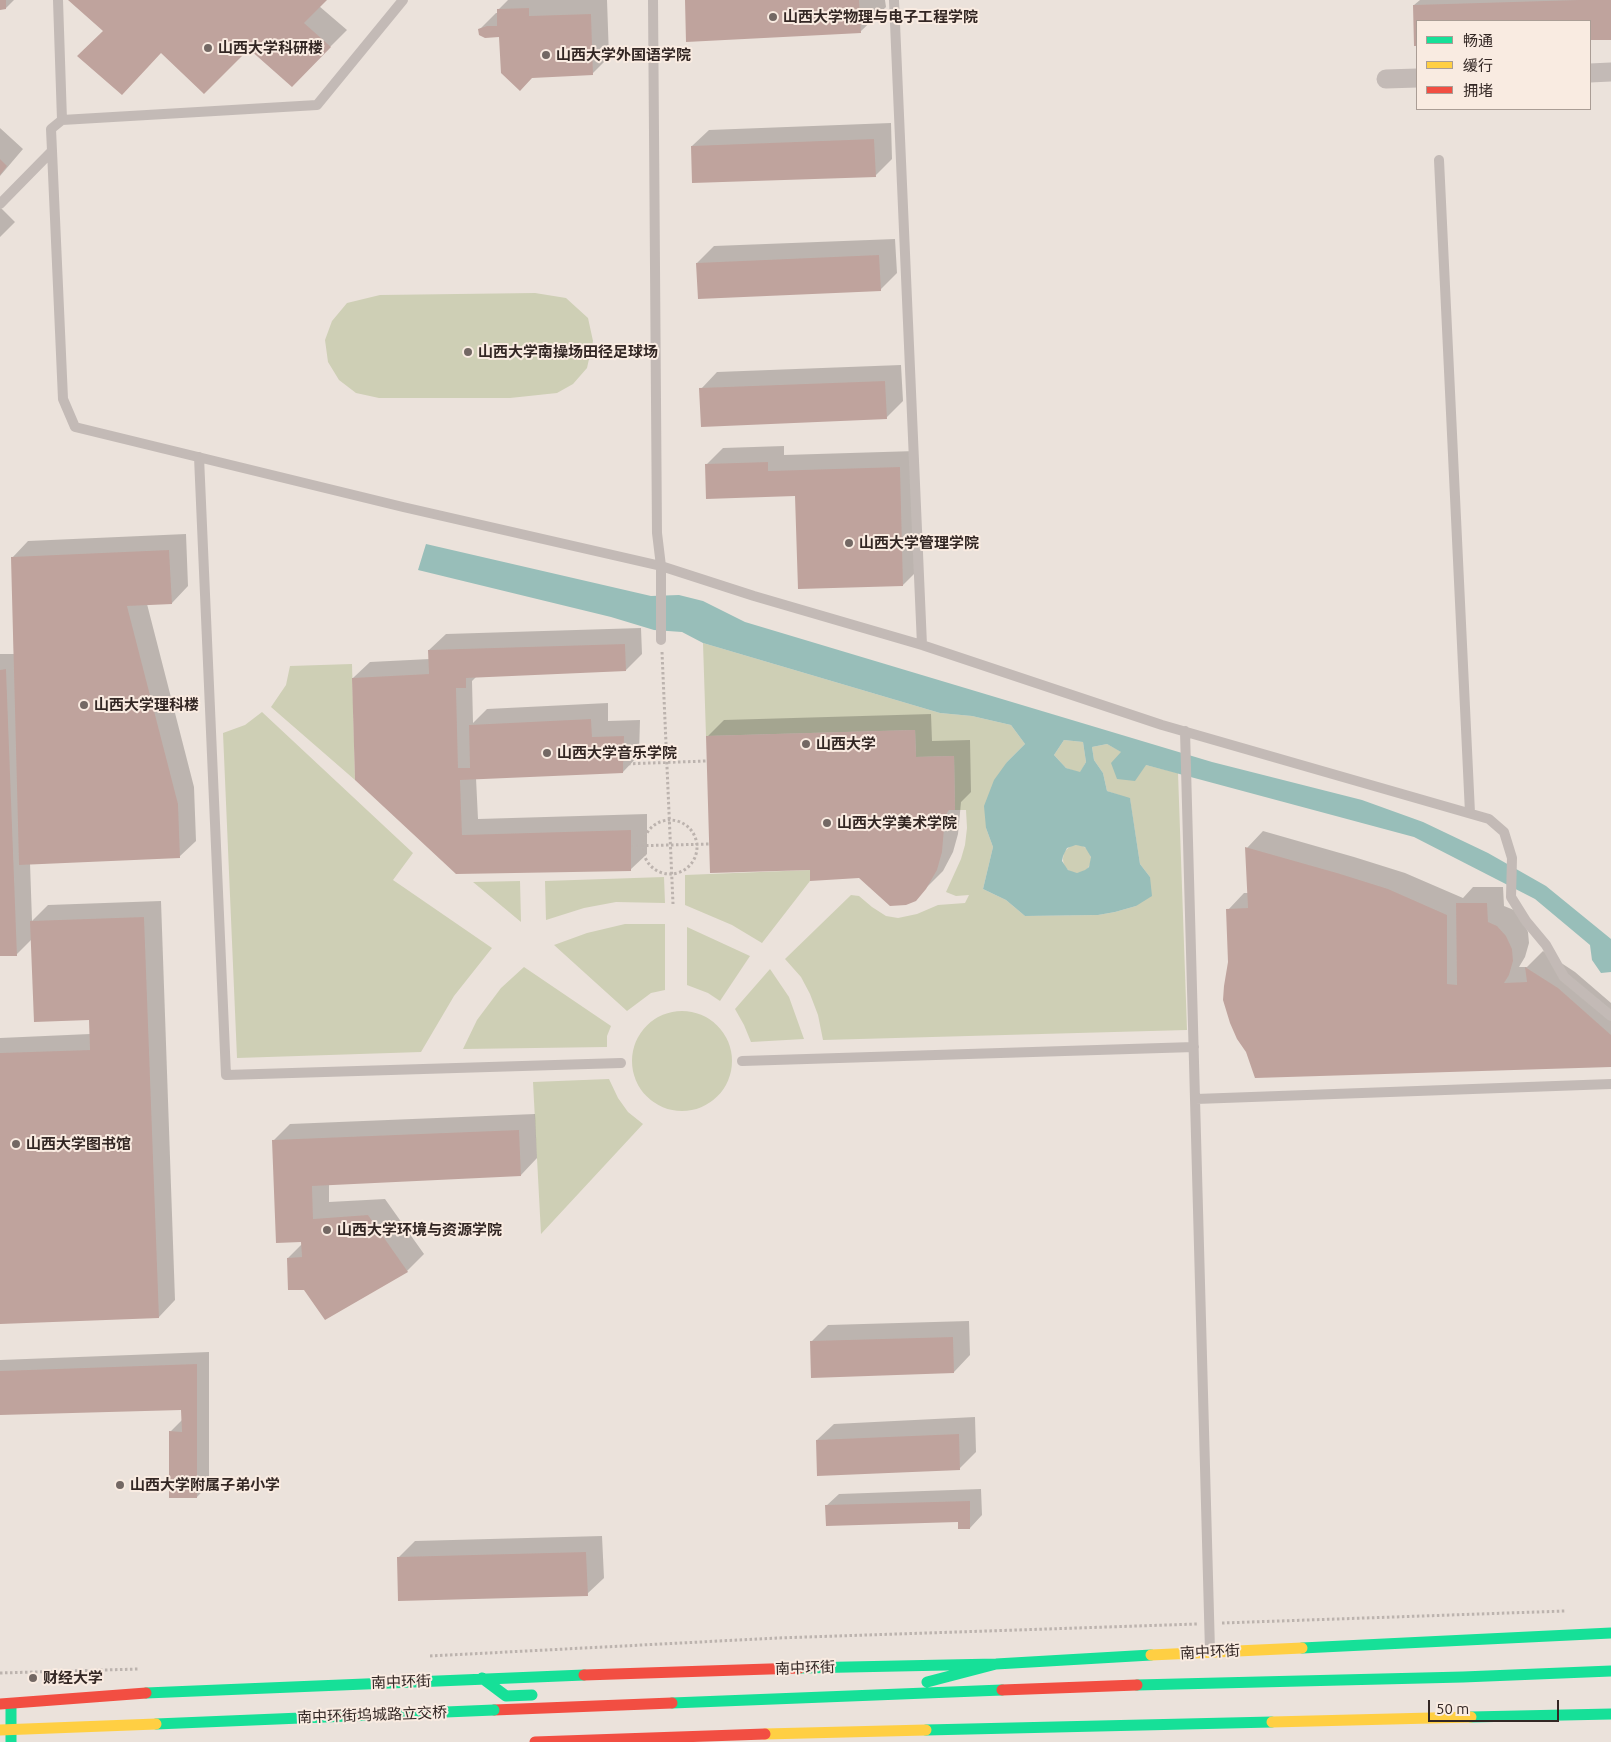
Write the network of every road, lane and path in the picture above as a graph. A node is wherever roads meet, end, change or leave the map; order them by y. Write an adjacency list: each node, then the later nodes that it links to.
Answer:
1 (58, 0): 9 (lane)
2 (403, 0): 9 (lane)
3 (652, 0): 14 (lane)
4 (894, 0): 16 (lane)
5 (1611, 72): 6 (street)
6 (1591, 73)
7 (1416, 78): 8 (street)
8 (1386, 79)
9 (62, 120): 10 (lane)
10 (52, 151): 12 (lane); 13 (lane)
11 (1439, 160): 20 (lane)
12 (0, 204)
13 (200, 457): 14 (lane); 29 (lane)
14 (661, 566): 15 (lane); 16 (lane)
15 (661, 640): 25 (path)
16 (922, 645): 17 (lane)
17 (1185, 731): 20 (lane); 27 (lane)
18 (706, 761): 19 (path, bridge)
19 (624, 764)
20 (1470, 813): 26 (lane)
21 (696, 844): 22 (path, bridge); 24 (path, bridge); 24 (path, bridge); 24 (path, bridge)
22 (710, 844)
23 (631, 846): 24 (path, bridge)
24 (643, 846)
25 (673, 904)
26 (1611, 1016)
27 (1194, 1047): 28 (lane); 31 (lane)
28 (742, 1061)
29 (621, 1063)
30 (1611, 1084): 31 (lane)
31 (1196, 1100): 33 (lane)
32 (1573, 1611): 33 (path)
33 (1209, 1623): 35 (lane); 36 (path)
34 (1611, 1634): 35 (main road, 南中环街)
35 (1210, 1652): 37 (main road, 南中环街)
36 (426, 1656)
37 (996, 1664): 41 (main road, 南中环街); 44 (main road)
38 (149, 1669): 40 (path)
39 (1611, 1671): 44 (main road)
40 (0, 1673)
41 (482, 1678): 43 (main road); 46 (main road, 南中环街)
42 (752, 1689): 45 (main road)
43 (545, 1694)
44 (878, 1695): 45 (main road, 南中环街坞城路立交桥)
45 (773, 1699): 48 (main road, 南中环街坞城路立交桥, bridge)
46 (5, 1704): 50 (main road)
47 (1611, 1714): 49 (main road)
48 (0, 1730)
49 (749, 1734): 51 (main road); 52 (main road)
50 (11, 1742)
51 (535, 1742)
52 (736, 1742)

